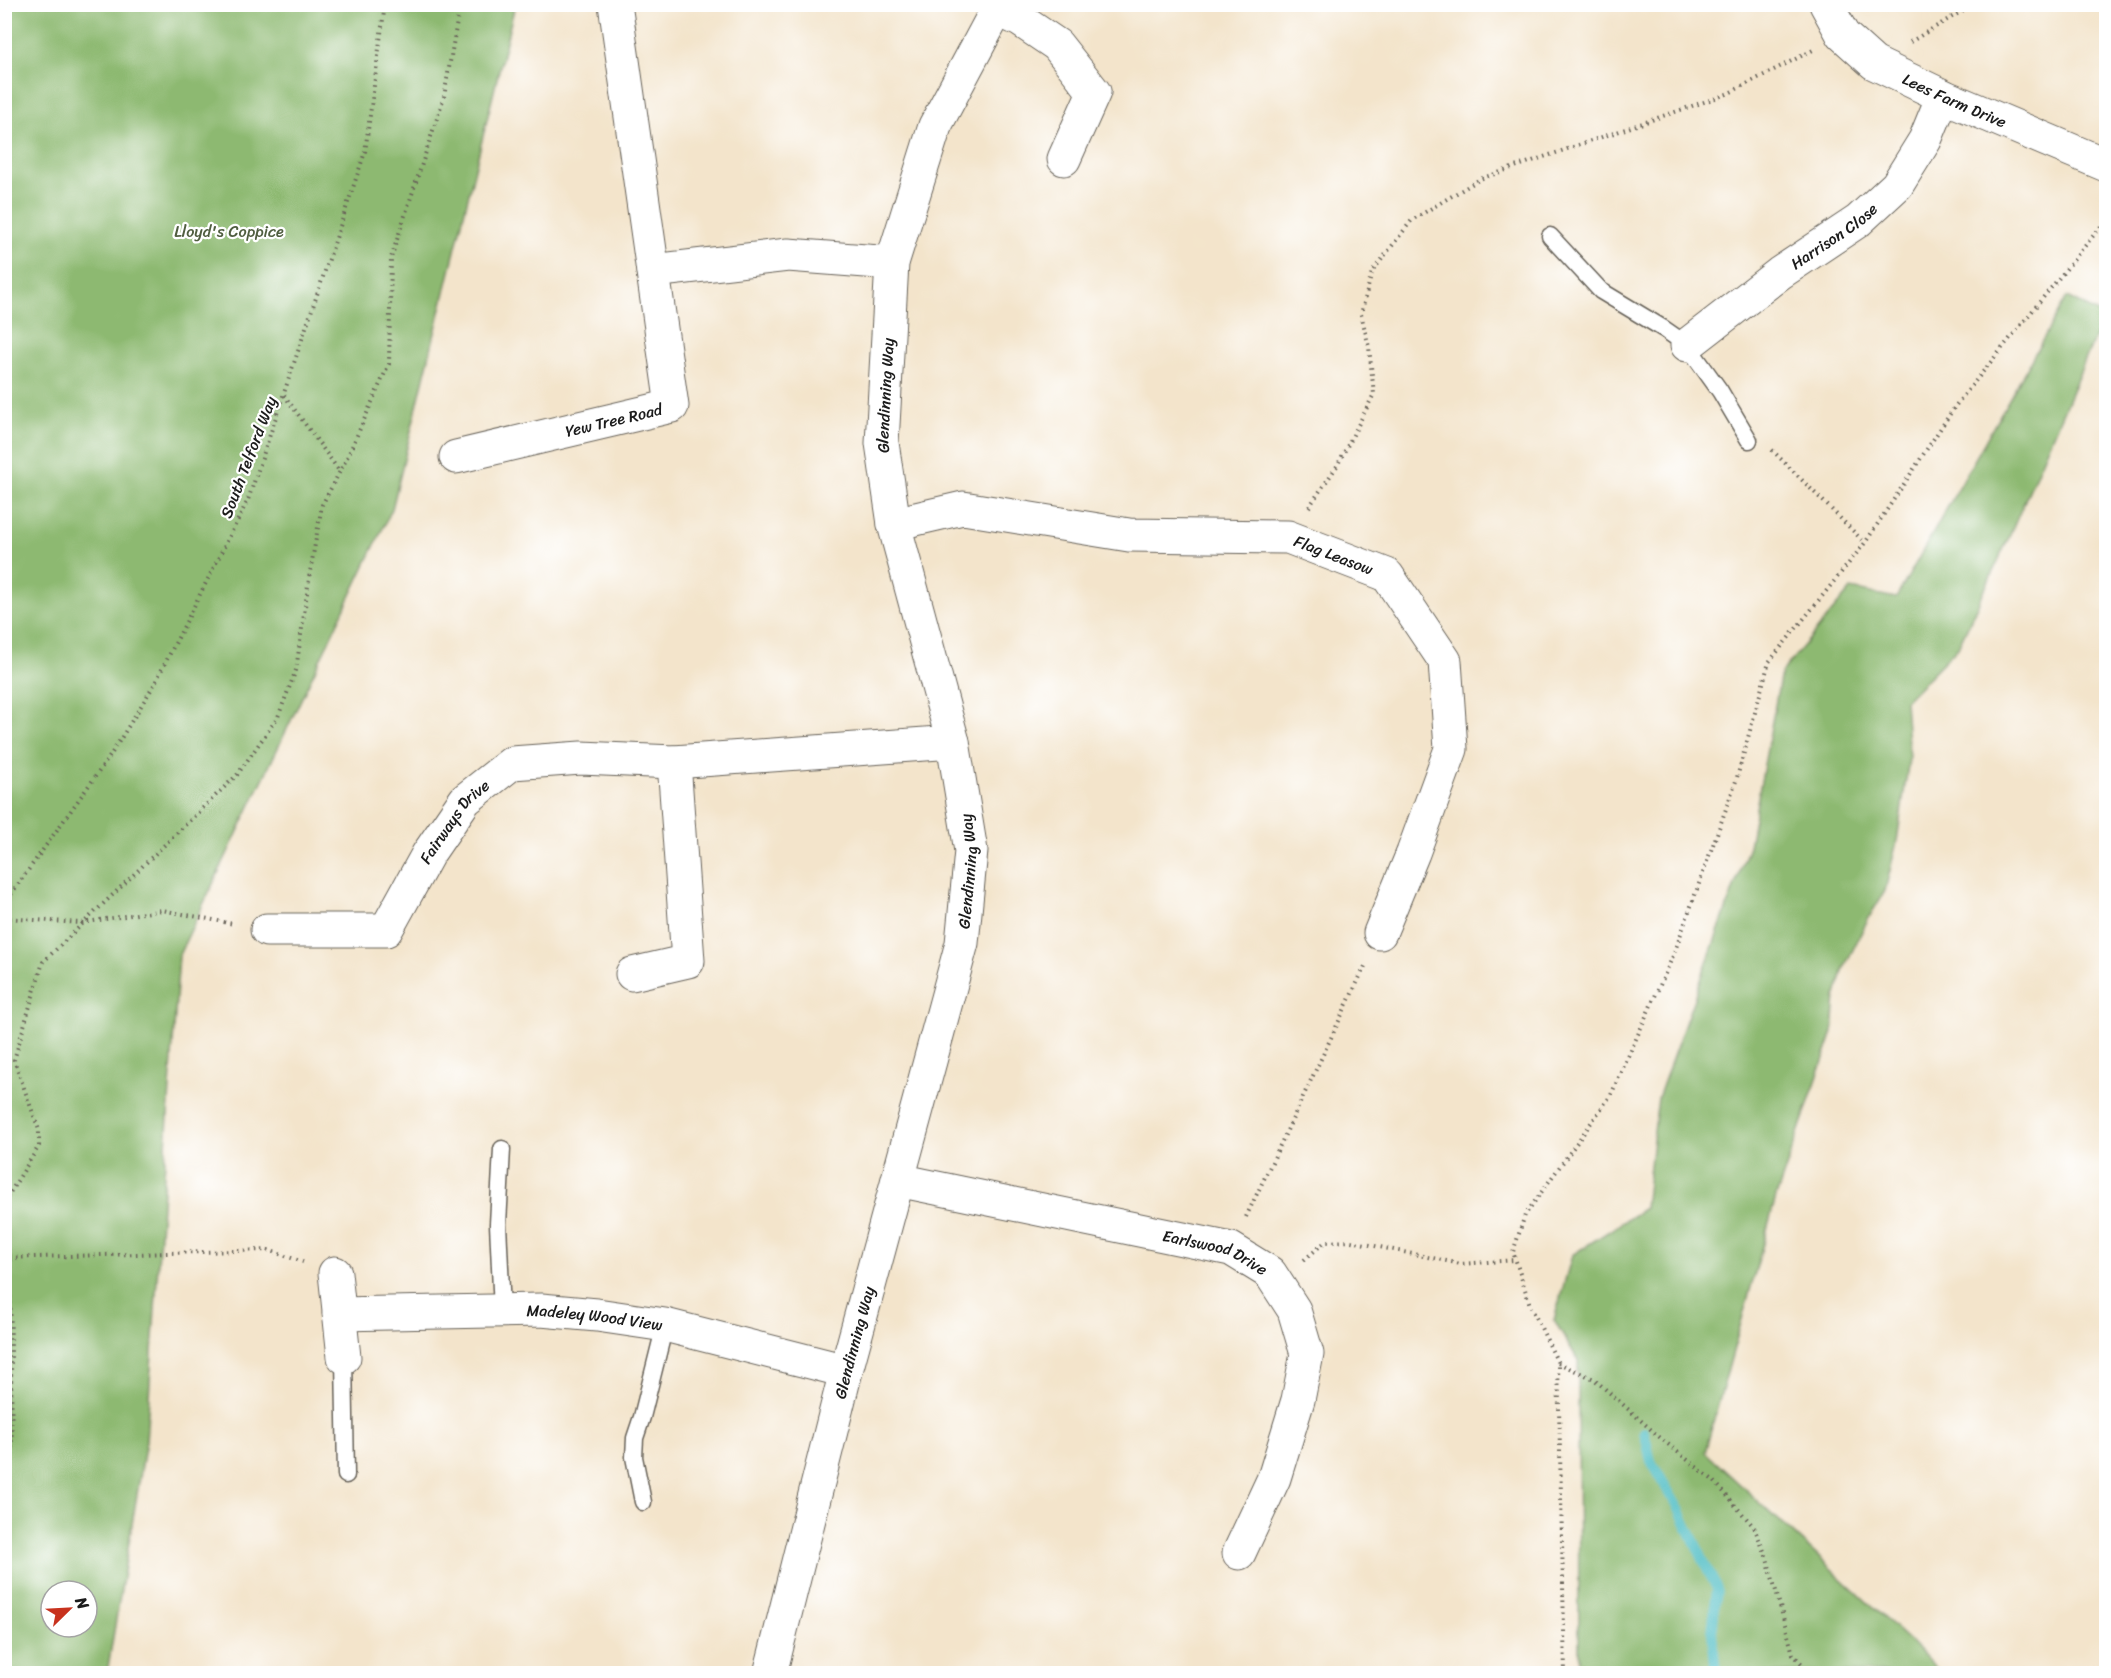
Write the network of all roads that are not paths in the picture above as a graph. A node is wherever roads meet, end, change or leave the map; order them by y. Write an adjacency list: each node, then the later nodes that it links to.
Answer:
1 (615, 4): 9 (street, Yew Tree Road)
2 (1826, 4): 4 (street, Lees Farm Drive)
3 (998, 7): 5 (street); 8 (street, Glendinning Way)
4 (1943, 96): 6 (street, Lees Farm Drive); 10 (street, Harrison Close)
5 (1064, 159)
6 (2106, 165)
7 (1550, 236): 10 (lane)
8 (892, 263): 9 (street); 13 (street, Glendinning Way)
9 (653, 271): 12 (street, Yew Tree Road)
10 (1687, 345): 11 (lane)
11 (1749, 440)
12 (456, 457)
13 (894, 524): 14 (street, Glendinning Way); 17 (street, Flag Leasow)
14 (952, 742): 15 (street, Fairways Drive); 20 (street, Glendinning Way)
15 (674, 762): 16 (street, Fairways Drive); 18 (street)
16 (267, 930)
17 (1380, 933)
18 (632, 974)
19 (502, 1149): 22 (lane)
20 (898, 1180): 26 (street, Glendinning Way); 29 (street, Earlswood Drive)
21 (335, 1273): 23 (street)
22 (502, 1311): 23 (street, Madeley Wood View); 24 (street, Madeley Wood View)
23 (339, 1314): 25 (street)
24 (664, 1325): 26 (street, Madeley Wood View); 28 (lane)
25 (344, 1357): 27 (lane)
26 (846, 1371): 30 (street, Glendinning Way)
27 (346, 1475)
28 (643, 1502)
29 (1239, 1553)
30 (770, 1674)

